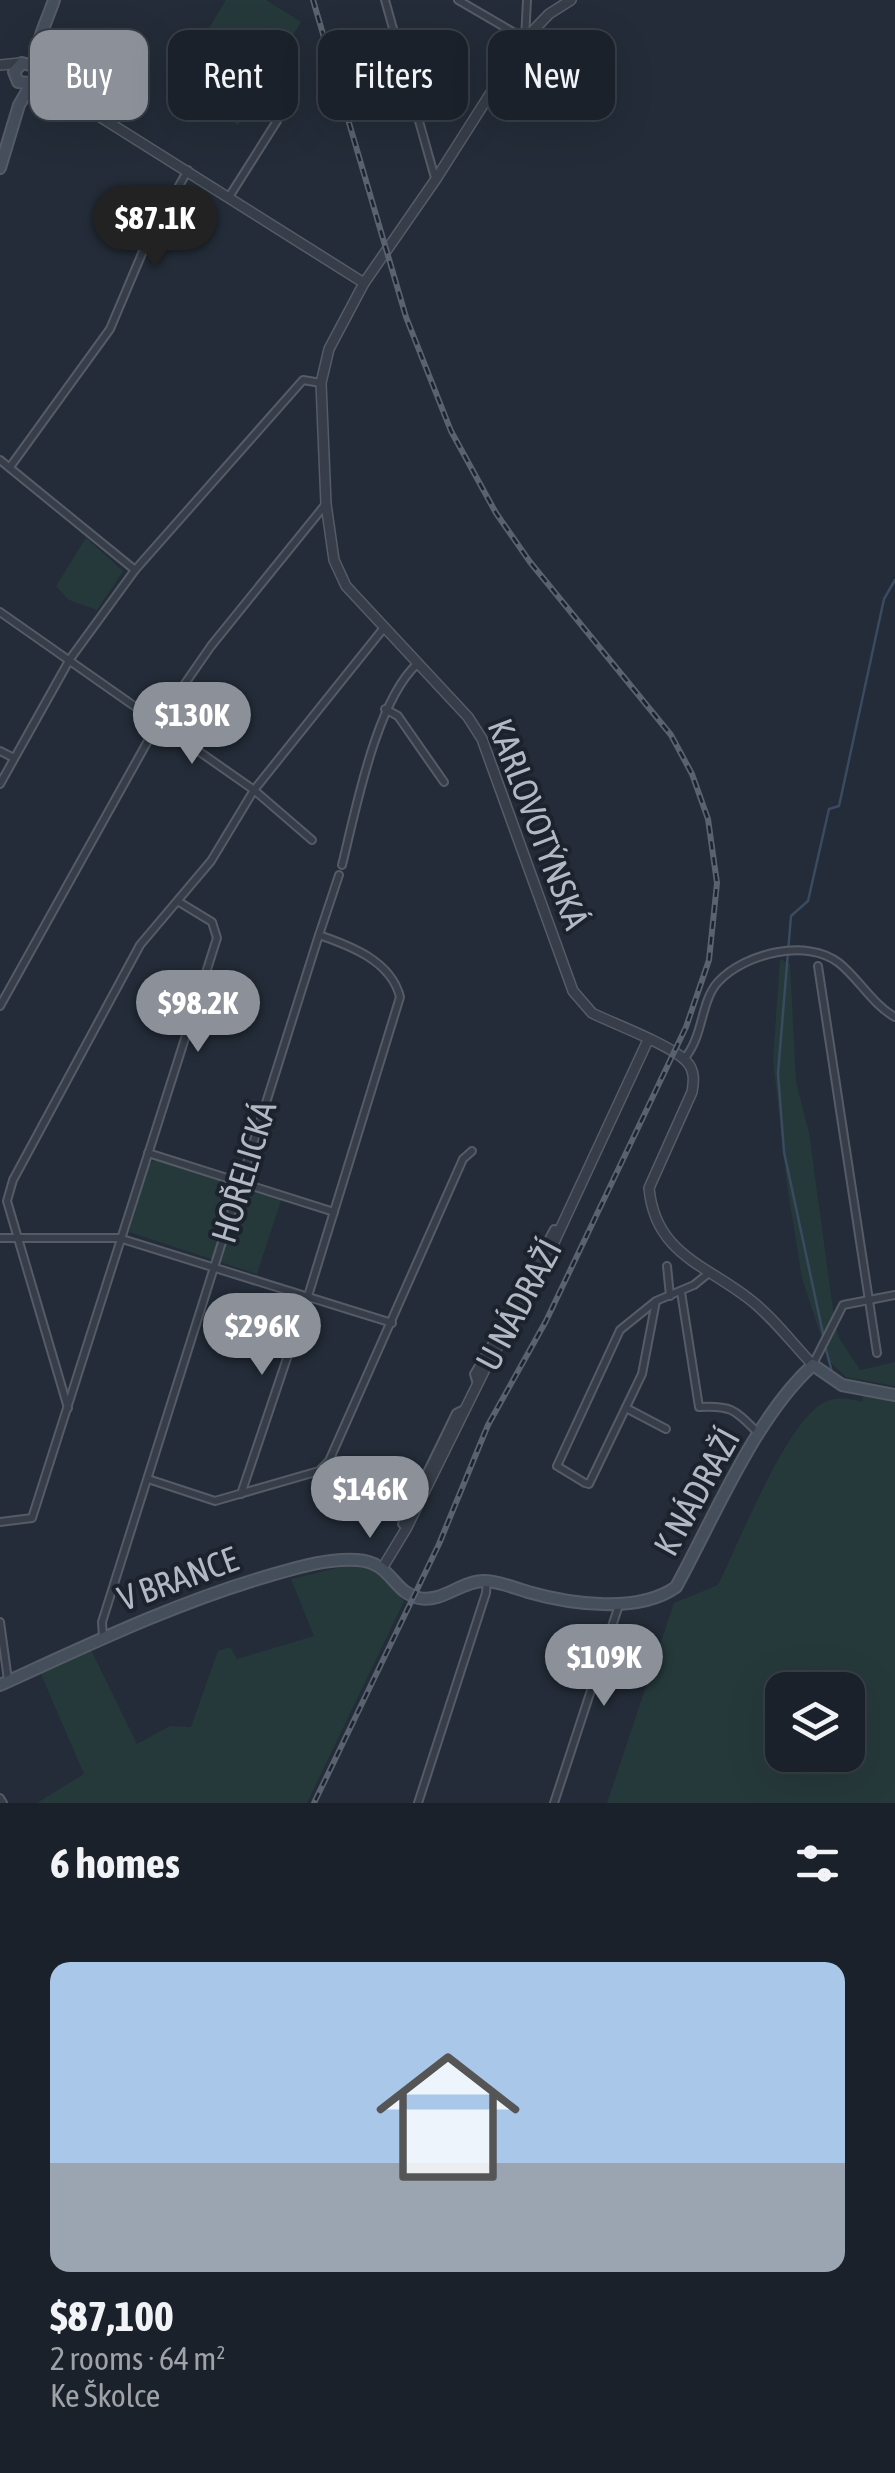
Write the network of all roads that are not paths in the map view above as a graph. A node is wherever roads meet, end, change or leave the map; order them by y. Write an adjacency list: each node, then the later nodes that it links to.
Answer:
1 (54, 0): 6 (main road)
2 (385, 0): 23 (street)
3 (458, 0): 7 (street)
4 (527, 0): 8 (street)
5 (571, 0): 9 (street, KARLOVOTÝNSKÁ)
6 (43, 30)
7 (510, 30)
8 (526, 30)
9 (535, 30)
10 (30, 51): 11 (main road)
11 (20, 63): 12 (street); 13 (main road); 15 (main road)
12 (0, 65): 15 (street)
13 (30, 73)
14 (30, 76): 15 (main road)
15 (15, 79): 18 (main road)
16 (30, 82): 18 (main road)
17 (488, 98): 23 (street, KARLOVOTÝNSKÁ)
18 (19, 105): 21 (main road)
19 (106, 120): 22 (street)
20 (277, 121): 24 (street)
21 (0, 168)
22 (188, 170): 24 (street); 28 (street)
23 (436, 179): 25 (street, KARLOVOTÝNSKÁ)
24 (229, 197): 25 (street)
25 (364, 283): 26 (street, KARLOVOTÝNSKÁ)
26 (321, 383): 29 (street, KARLOVOTÝNSKÁ); 30 (street)
27 (0, 460): 28 (street)
28 (10, 467): 30 (street)
29 (326, 504): 32 (street, KARLOVOTÝNSKÁ); 36 (street)
30 (136, 570): 33 (street)
31 (0, 612): 33 (street)
32 (383, 629): 34 (street, KARLOVOTÝNSKÁ); 41 (street)
33 (70, 659): 36 (street); 38 (street)
34 (417, 664): 35 (street); 50 (street, KARLOVOTÝNSKÁ)
35 (385, 710): 39 (street); 43 (street)
36 (159, 720): 41 (street); 48 (street)
37 (0, 751): 38 (street)
38 (14, 758): 40 (street)
39 (444, 782)
40 (0, 784)
41 (254, 790): 42 (street); 45 (street)
42 (312, 840)
43 (342, 865)
44 (339, 875): 46 (street, HOŘELICKÁ)
45 (178, 902): 53 (street); 57 (street)
46 (320, 936): 54 (street, HOŘELICKÁ); 55 (street)
47 (818, 966): 66 (street)
48 (0, 1006)
49 (895, 1017): 51 (street)
50 (648, 1040): 51 (street, KARLOVOTÝNSKÁ); 79 (street, U NÁDRAŽÍ)
51 (684, 1059): 61 (street)
52 (472, 1151): 68 (street)
53 (148, 1152): 54 (street); 58 (street)
54 (240, 1180): 55 (street); 60 (street, HOŘELICKÁ)
55 (334, 1212): 64 (street)
56 (0, 1238): 57 (street)
57 (18, 1238): 58 (street); 72 (street)
58 (120, 1238): 60 (street); 72 (street)
59 (667, 1266): 65 (street)
60 (214, 1268): 64 (street); 76 (street, HOŘELICKÁ)
61 (710, 1272): 62 (street); 70 (street)
62 (681, 1292): 65 (street); 75 (street)
63 (895, 1295): 66 (street)
64 (308, 1296): 68 (street); 77 (street)
65 (670, 1296): 67 (street)
66 (868, 1299): 69 (street); 70 (street)
67 (656, 1302): 73 (street); 73 (street)
68 (392, 1323): 77 (street)
69 (876, 1353)
70 (813, 1365): 71 (main road); 75 (main road, K NÁDRAŽÍ)
71 (895, 1395)
72 (68, 1408): 78 (street)
73 (626, 1408): 74 (street)
74 (666, 1429)
75 (759, 1434): 81 (main road, K NÁDRAŽÍ)
76 (148, 1479): 77 (street); 83 (street, HOŘELICKÁ)
77 (241, 1494)
78 (0, 1522)
79 (383, 1567): 80 (main road); 83 (main road, V BRANCE)
80 (487, 1580): 81 (main road, K NÁDRAŽÍ); 85 (street)
81 (620, 1603): 86 (street)
82 (0, 1622): 84 (street)
83 (103, 1638): 84 (main road, V BRANCE)
84 (4, 1683)
85 (418, 1803)
86 (554, 1803)

